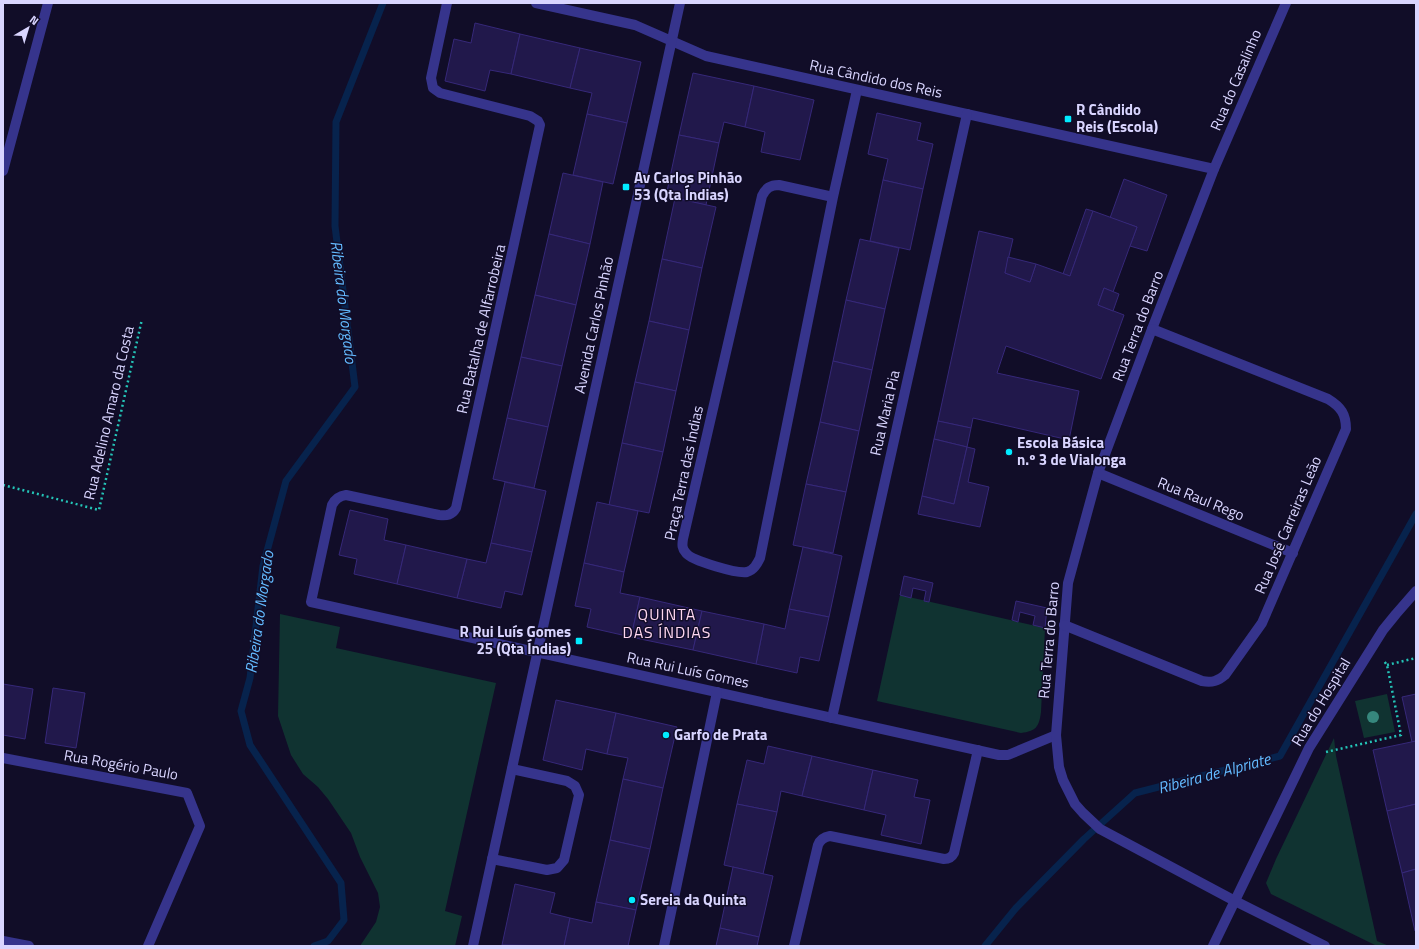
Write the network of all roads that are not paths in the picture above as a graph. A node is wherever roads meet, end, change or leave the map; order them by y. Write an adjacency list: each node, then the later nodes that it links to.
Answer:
1 (48, 3): 10 (street)
2 (447, 3): 16 (street, Rua Batalha de Alfarrobeira)
3 (536, 3): 6 (street, Rua Cândido dos Reis)
4 (680, 3): 6 (street, Avenida Carlos Pinhão)
5 (1284, 3): 9 (street, Rua do Casalinho)
6 (672, 41): 7 (street, Rua Cândido dos Reis); 18 (street, Avenida Carlos Pinhão)
7 (857, 90): 8 (street, Rua Cândido dos Reis); 11 (street, Praça Terra das Índias)
8 (967, 114): 9 (street, Rua Cândido dos Reis); 20 (street, Rua Maria Pia)
9 (1214, 169): 12 (street, Rua Terra do Barro)
10 (3, 171)
11 (833, 197): 11 (street, Praça Terra das Índias)
12 (1152, 329): 13 (street, Rua Terra do Barro); 14 (street, Rua José Carreiras Leão)
13 (1098, 473): 14 (street, Rua Raul Rego); 17 (street, Rua Terra do Barro)
14 (1293, 553): 17 (street, Rua José Carreiras Leão)
15 (1416, 591): 26 (street, Rua do Hospital)
16 (311, 602): 18 (street, Rua Rui Luís Gomes)
17 (1064, 626): 21 (street, Rua Terra do Barro)
18 (538, 652): 19 (street, Rua Rui Luís Gomes); 24 (street, Avenida Carlos Pinhão)
19 (717, 692): 20 (street, Rua Rui Luís Gomes); 31 (street)
20 (832, 718): 22 (street, Rua Rui Luís Gomes)
21 (1056, 734): 22 (street, Rua Rui Luís Gomes); 26 (street, Rua Terra do Barro)
22 (978, 750): 32 (street)
23 (3, 758): 29 (street, Rua Rogério Paulo)
24 (512, 769): 25 (street, Avenida Carlos Pinhão); 25 (street)
25 (492, 859): 30 (street, Avenida Carlos Pinhão)
26 (1235, 901): 33 (street, Rua do Hospital); 34 (street, Rua Terra do Barro)
27 (3, 942): 28 (street)
28 (29, 946)
29 (148, 946)
30 (473, 946)
31 (664, 946)
32 (794, 946)
33 (1213, 946)
34 (1325, 946)

